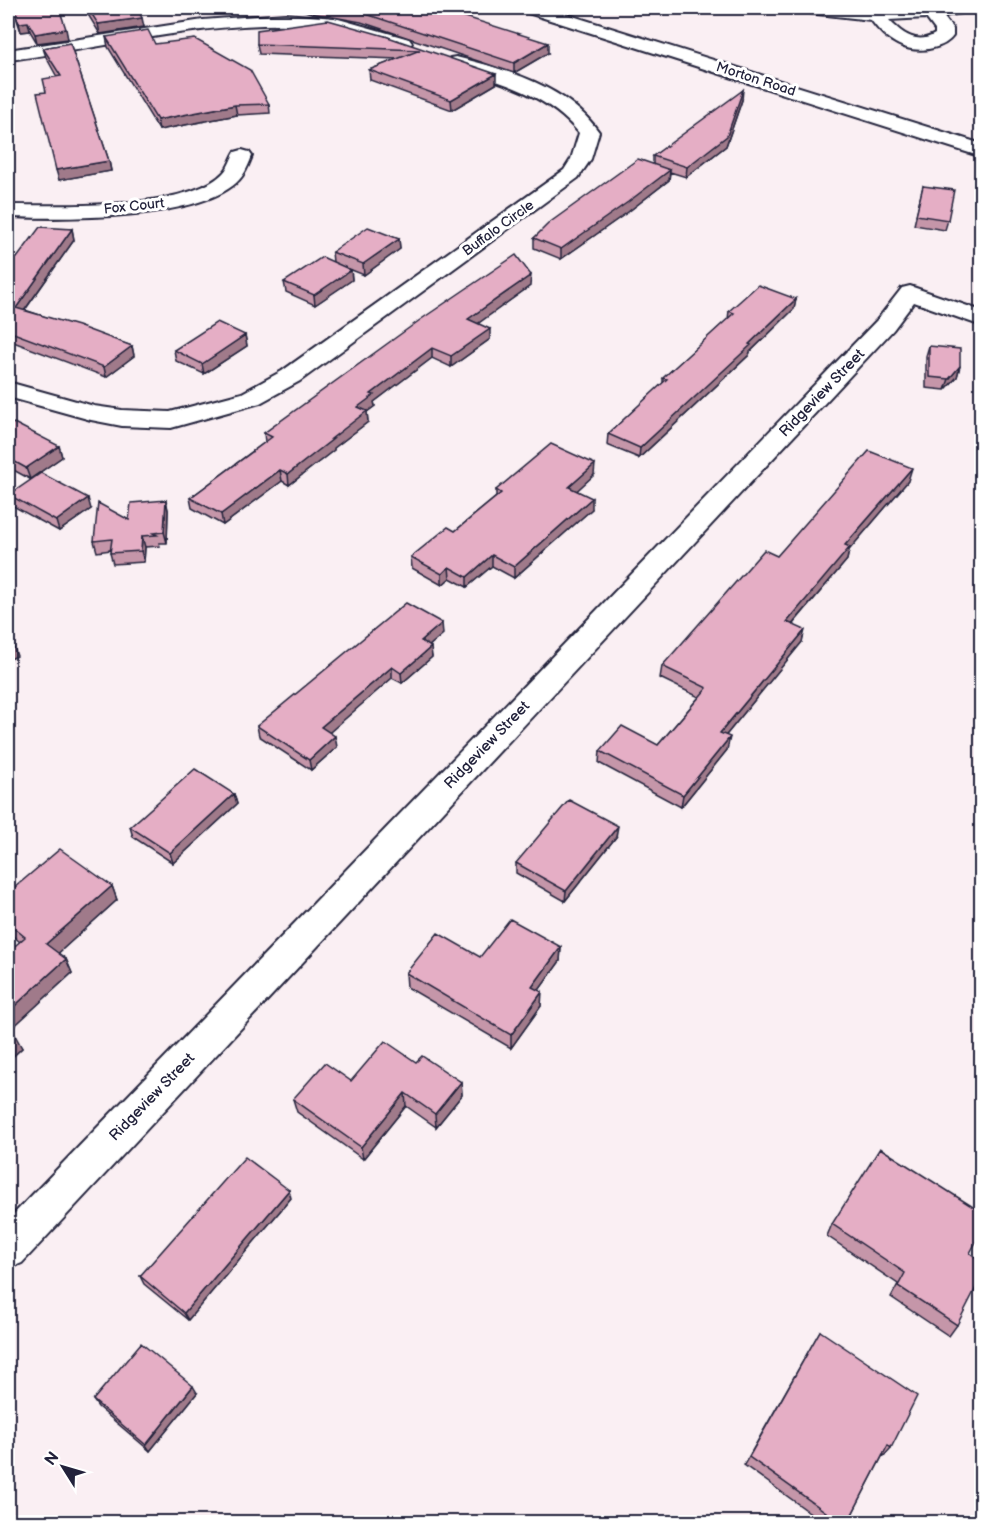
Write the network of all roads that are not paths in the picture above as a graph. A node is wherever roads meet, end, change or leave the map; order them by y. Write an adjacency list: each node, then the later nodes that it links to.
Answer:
1 (531, 8): 8 (street, Morton Road)
2 (809, 8): 5 (street)
3 (963, 8): 4 (street)
4 (930, 13): 5 (street); 5 (street)
5 (877, 15)
6 (200, 16): 7 (street, Buffalo Circle); 12 (street, Buffalo Circle)
7 (8, 55)
8 (981, 151)
9 (242, 156): 10 (street, Fox Court)
10 (8, 212)
11 (981, 319): 13 (street, Ridgeview Street)
12 (8, 389)
13 (8, 1249)

